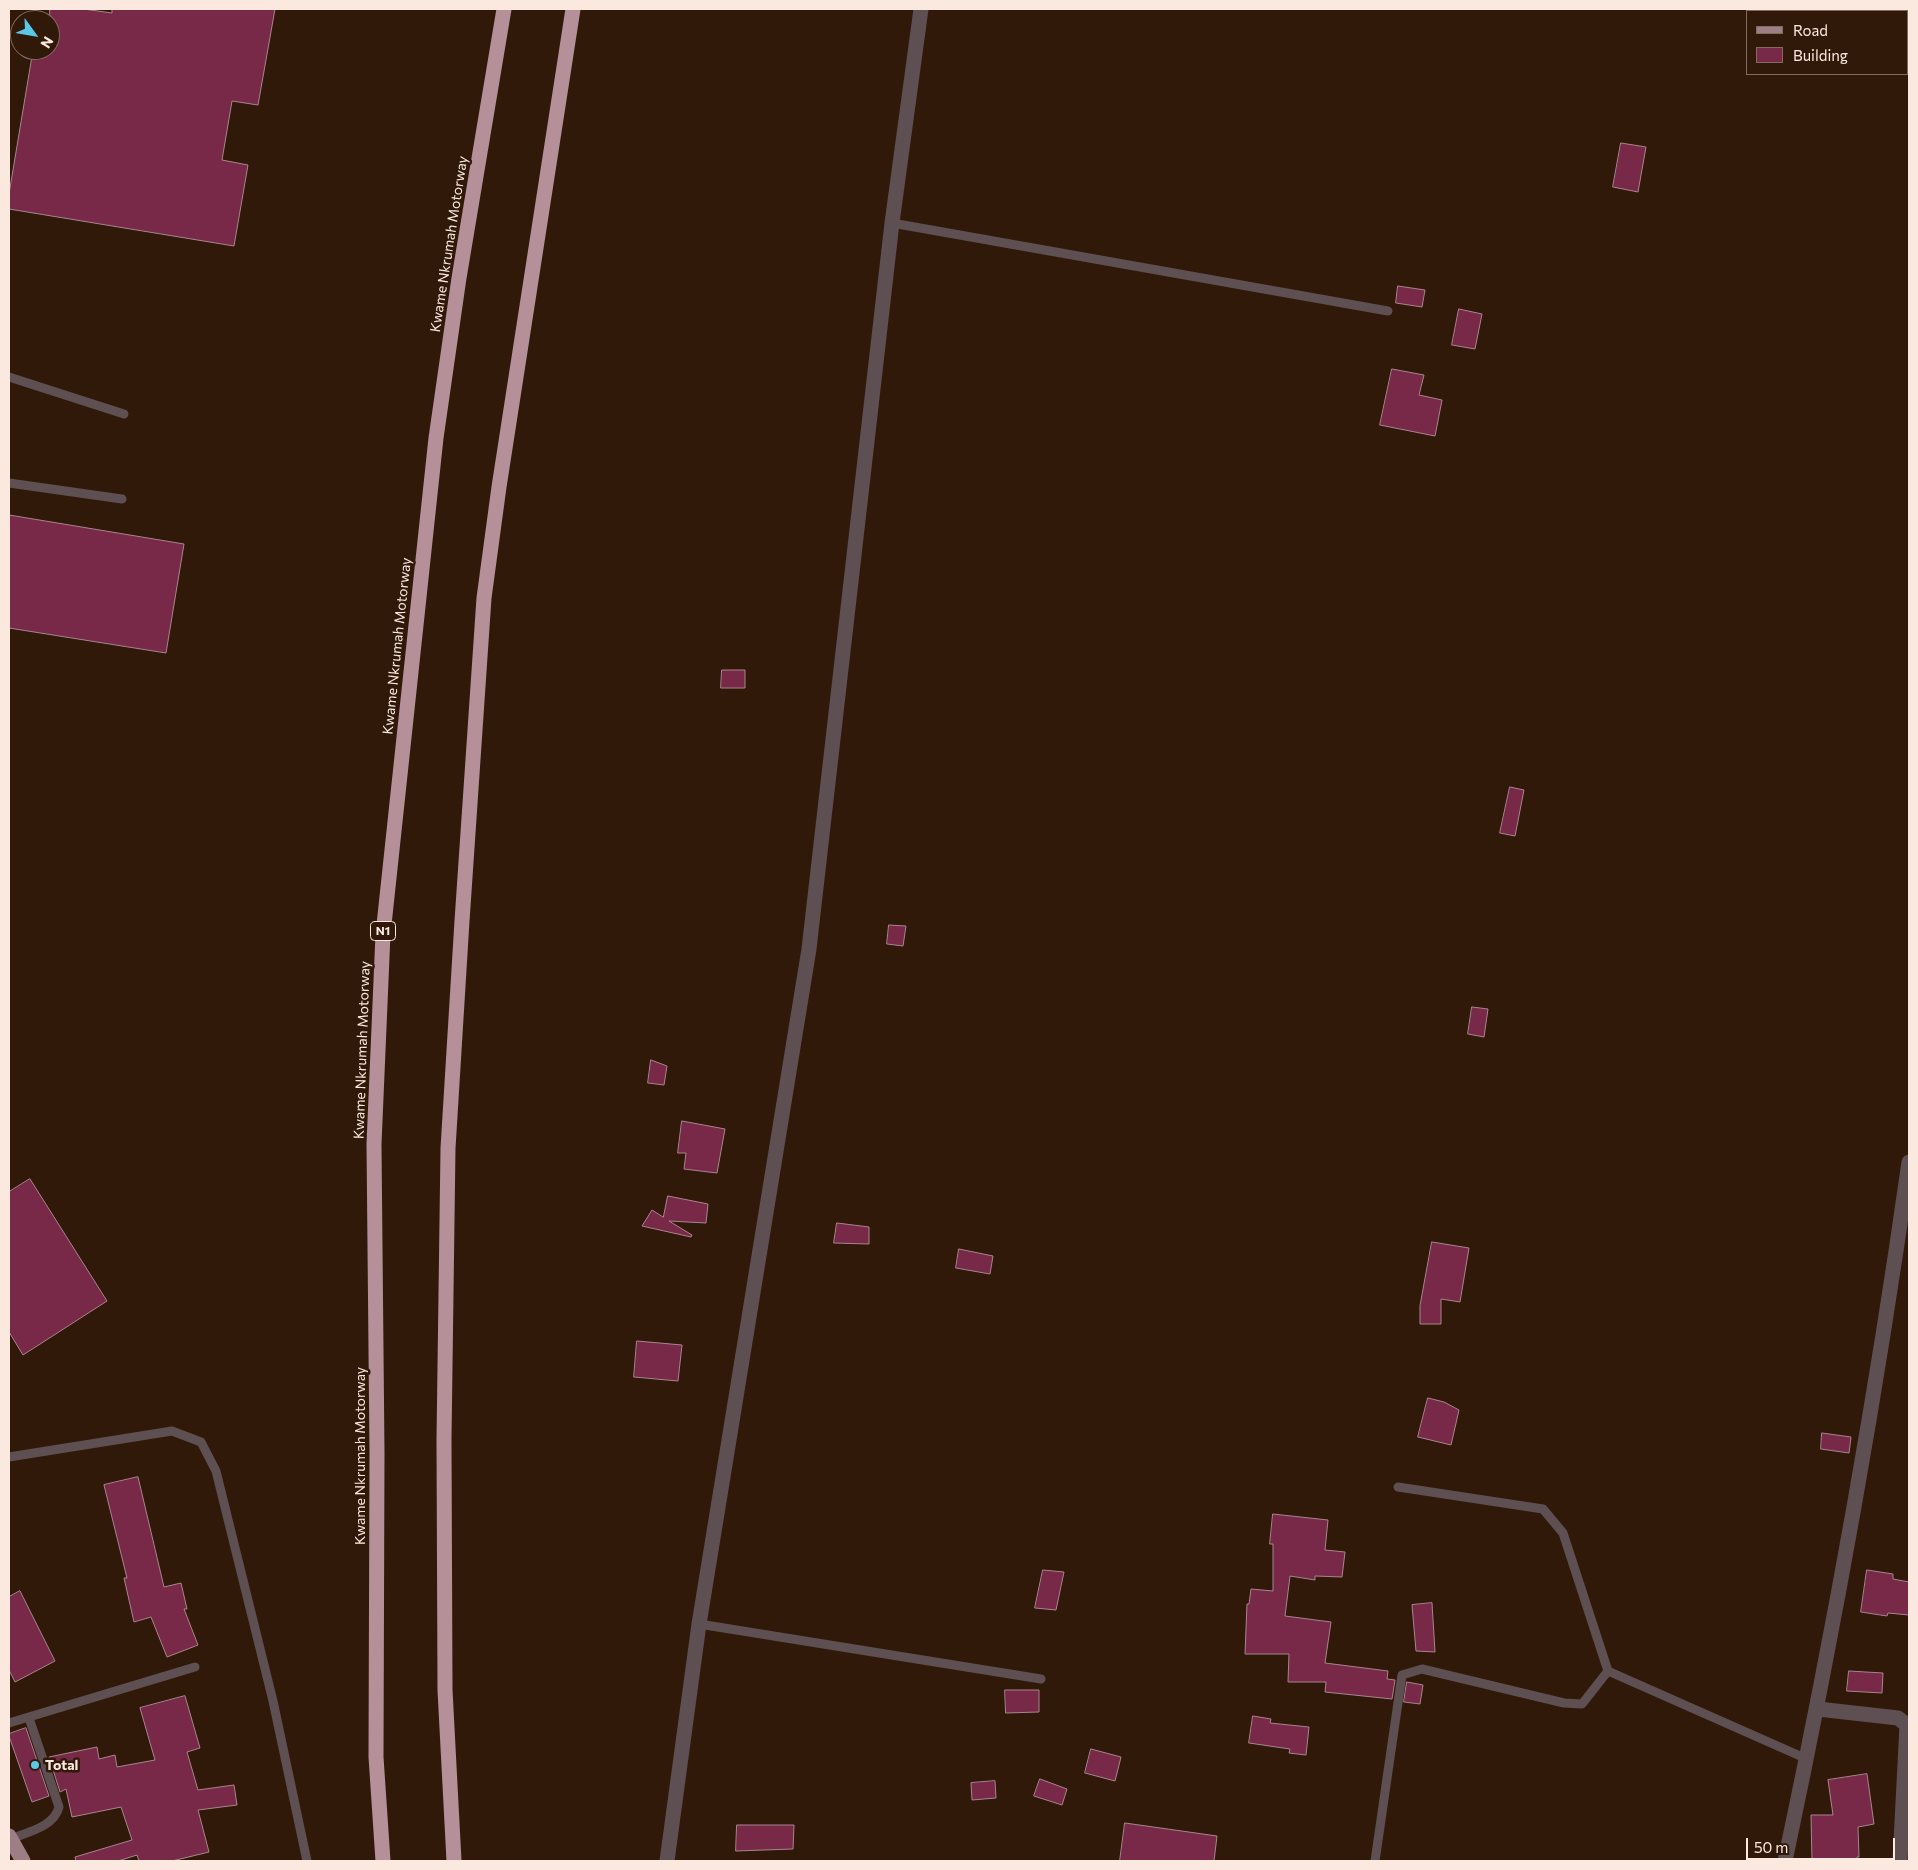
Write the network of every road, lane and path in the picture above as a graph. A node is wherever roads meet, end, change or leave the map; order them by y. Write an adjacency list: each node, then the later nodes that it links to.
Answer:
1 (504, 9): 24 (highway, Kwame Nkrumah Motorway / N1)
2 (573, 9): 25 (highway)
3 (921, 9): 4 (street)
4 (892, 223): 5 (lane); 13 (street)
5 (1388, 311)
6 (9, 377): 7 (lane)
7 (124, 414)
8 (9, 483): 9 (lane)
9 (122, 499)
10 (1909, 1162): 17 (street)
11 (9, 1457): 23 (lane)
12 (1398, 1487): 15 (lane)
13 (699, 1624): 16 (lane); 26 (street)
14 (195, 1667): 18 (lane)
15 (1608, 1671): 20 (lane); 27 (lane)
16 (1041, 1679)
17 (1818, 1709): 20 (street); 29 (street)
18 (29, 1718): 19 (lane); 21 (lane)
19 (9, 1723)
20 (1807, 1759): 28 (street)
21 (9, 1838): 22 (main road)
22 (23, 1861)
23 (307, 1861)
24 (383, 1861)
25 (454, 1861)
26 (667, 1861)
27 (1376, 1861)
28 (1785, 1861)
29 (1900, 1861)

